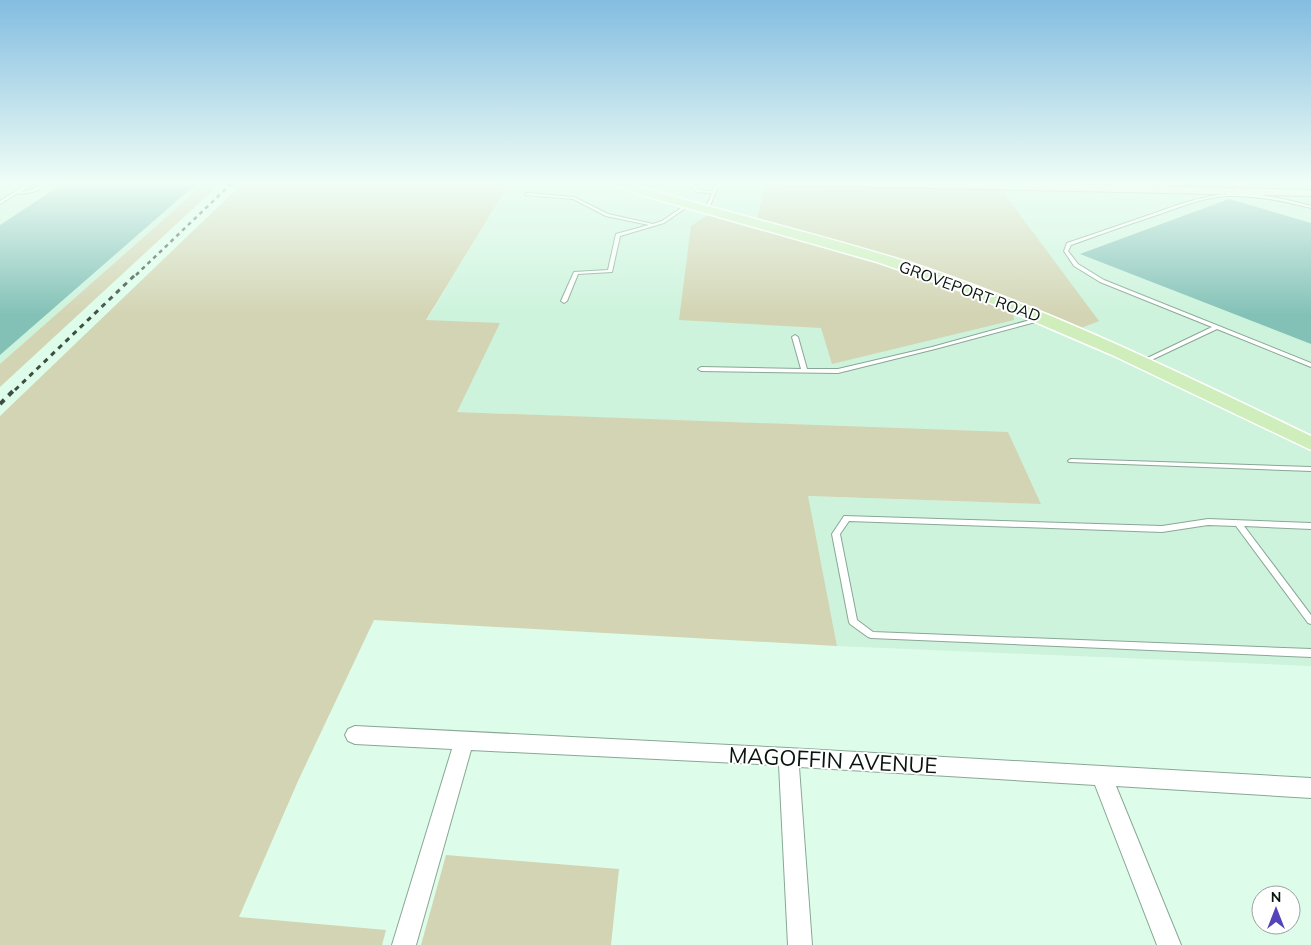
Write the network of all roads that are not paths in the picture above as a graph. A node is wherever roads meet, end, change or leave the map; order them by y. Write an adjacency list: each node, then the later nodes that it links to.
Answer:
1 (647, 226): 4 (lane)
2 (765, 226): 5 (main road, GROVEPORT ROAD)
3 (1121, 226): 6 (lane)
4 (564, 301)
5 (1044, 318): 8 (main road, GROVEPORT ROAD); 11 (lane)
6 (1217, 327): 8 (lane); 9 (lane)
7 (795, 337): 11 (lane)
8 (1143, 362): 12 (main road, GROVEPORT ROAD)
9 (1311, 365)
10 (701, 369): 11 (lane)
11 (805, 371)
12 (1311, 444)
13 (1071, 461): 14 (lane)
14 (1311, 470)
15 (1238, 523): 16 (lane); 17 (lane); 18 (lane)
16 (1311, 526)
17 (1311, 620)
18 (1311, 653)
19 (355, 735): 20 (street, MAGOFFIN AVENUE)
20 (464, 741): 21 (street, MAGOFFIN AVENUE); 24 (street)
21 (788, 757): 22 (street, MAGOFFIN AVENUE); 25 (street)
22 (1102, 776): 23 (street, MAGOFFIN AVENUE); 26 (street)
23 (1311, 788)
24 (404, 945)
25 (800, 945)
26 (1169, 945)

